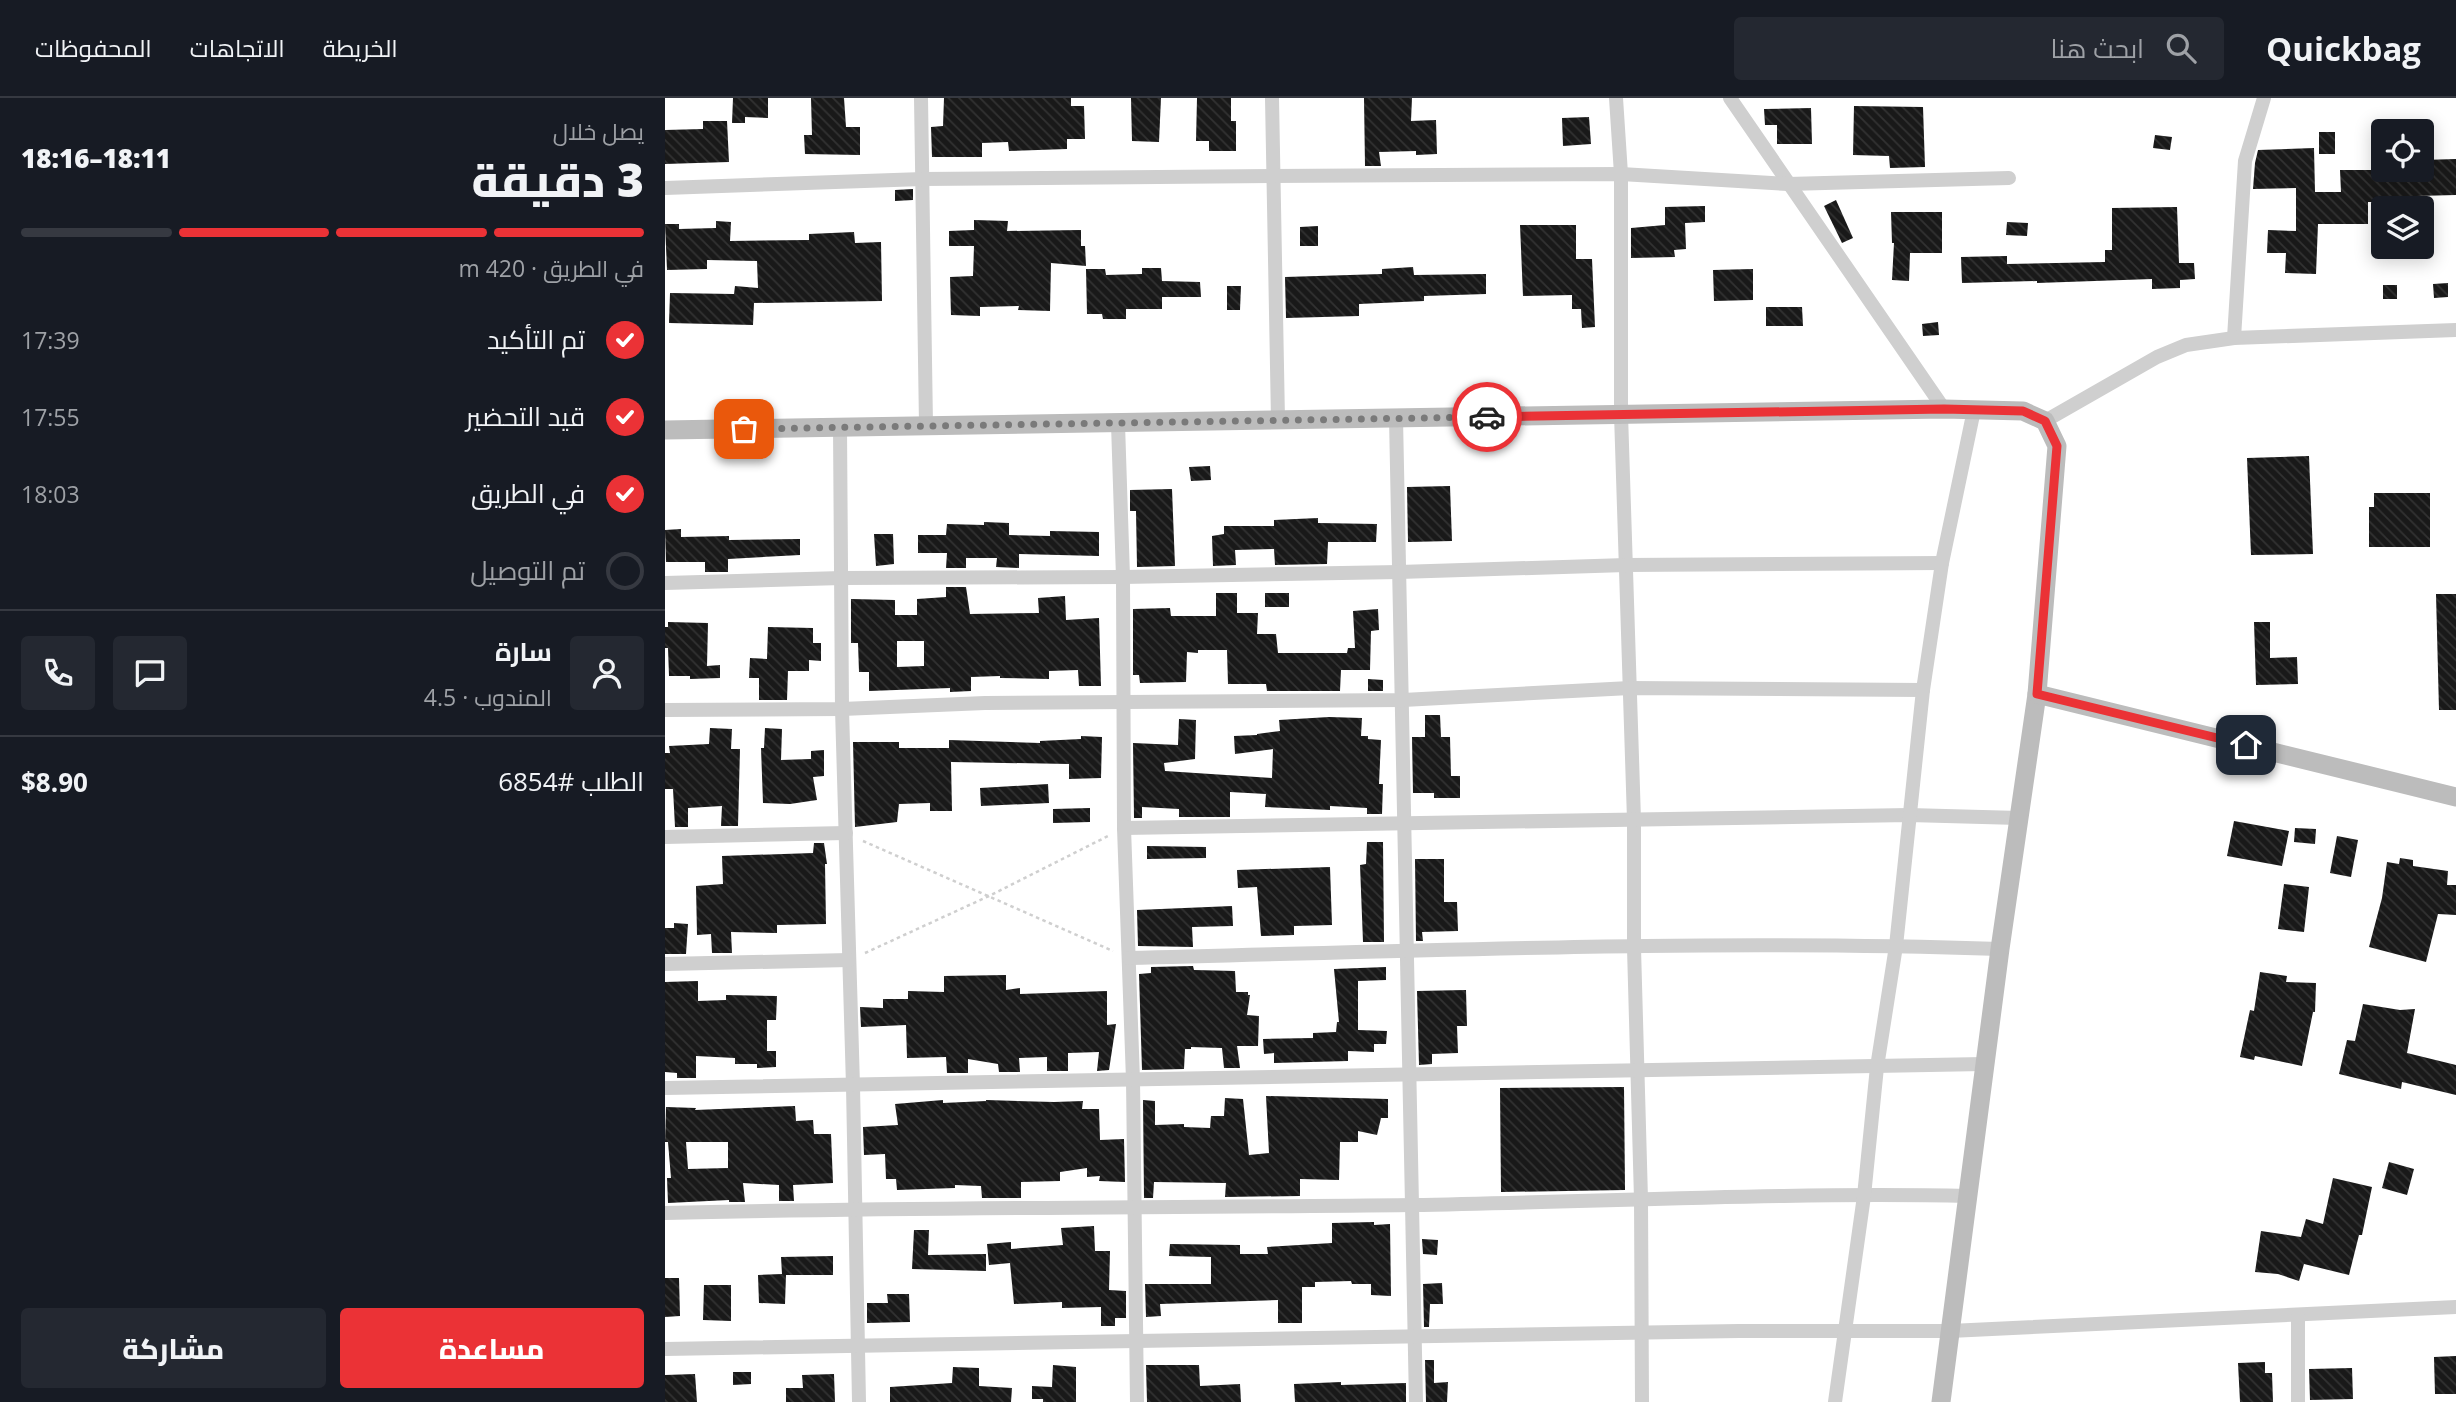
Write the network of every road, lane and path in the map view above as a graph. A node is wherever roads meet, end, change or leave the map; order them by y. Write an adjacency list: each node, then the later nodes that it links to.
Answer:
1 (921, 98): 9 (street)
2 (1272, 98): 7 (street)
3 (1616, 98): 6 (street)
4 (1730, 98): 10 (street)
5 (2264, 98): 13 (street)
6 (1621, 174): 7 (street); 10 (street); 16 (street)
7 (1272, 176): 9 (street); 18 (street)
8 (2009, 178): 10 (street)
9 (923, 179): 11 (street); 21 (street)
10 (1788, 184): 14 (street)
11 (665, 188)
12 (2456, 330): 13 (street)
13 (2234, 338): 19 (street)
14 (1944, 409): 15 (street); 16 (street)
15 (1974, 410): 19 (street); 24 (street)
16 (1621, 415): 17 (street); 25 (street)
17 (1397, 418): 18 (street); 26 (street)
18 (1278, 420): 20 (street)
19 (2045, 421): 32 (street)
20 (1118, 424): 21 (street); 27 (street)
21 (926, 425): 22 (street)
22 (840, 427): 23 (street); 28 (street)
23 (665, 430)
24 (1942, 564): 25 (street); 31 (street)
25 (1626, 565): 26 (street); 30 (street)
26 (1399, 572): 27 (street); 33 (street)
27 (1123, 577): 28 (street); 34 (street)
28 (842, 578): 29 (street); 35 (street)
29 (665, 583)
30 (1630, 688): 31 (street); 33 (street); 40 (street)
31 (1923, 690): 38 (street)
32 (2037, 694): 37 (street); 39 (street)
33 (1403, 701): 34 (street); 41 (street)
34 (1123, 702): 35 (street); 42 (street)
35 (842, 709): 36 (street); 43 (street)
36 (665, 710)
37 (2456, 797)
38 (1909, 815): 39 (street); 40 (street); 46 (street)
39 (2019, 818): 48 (street)
40 (1634, 820): 41 (street); 47 (street)
41 (1404, 825): 42 (street); 49 (street)
42 (1124, 828): 45 (path); 50 (street)
43 (846, 833): 44 (street); 45 (path); 51 (street)
44 (665, 836)
45 (989, 896): 50 (path); 51 (path)
46 (1896, 946): 47 (street); 48 (street); 54 (street)
47 (1634, 947): 49 (street); 55 (street)
48 (2000, 949): 53 (street)
49 (1408, 951): 50 (street); 56 (street)
50 (1129, 958): 57 (street)
51 (849, 960): 52 (street); 58 (street)
52 (665, 964)
53 (1984, 1064): 54 (street); 61 (street)
54 (1877, 1067): 55 (street); 60 (street)
55 (1638, 1072): 56 (street); 62 (street)
56 (1411, 1076): 57 (street); 63 (street)
57 (1133, 1080): 58 (street); 64 (street)
58 (853, 1086): 59 (street); 65 (street)
59 (665, 1088)
60 (1864, 1196): 61 (street); 62 (street); 69 (street)
61 (1969, 1196): 70 (street)
62 (1641, 1199): 63 (street); 71 (street)
63 (1412, 1205): 64 (street); 72 (street)
64 (1135, 1206): 65 (street); 73 (street)
65 (855, 1210): 66 (street); 74 (street)
66 (665, 1213)
67 (2456, 1307): 68 (street)
68 (2298, 1315): 70 (street); 82 (street)
69 (1845, 1330): 70 (street); 71 (street); 80 (street)
70 (1950, 1331): 81 (street)
71 (1642, 1334): 72 (street); 79 (street)
72 (1416, 1338): 73 (street); 78 (street)
73 (1136, 1340): 74 (street); 77 (street)
74 (857, 1347): 75 (street); 76 (street)
75 (665, 1349)
76 (859, 1402)
77 (1137, 1402)
78 (1416, 1402)
79 (1641, 1402)
80 (1835, 1402)
81 (1941, 1402)
82 (2298, 1402)

